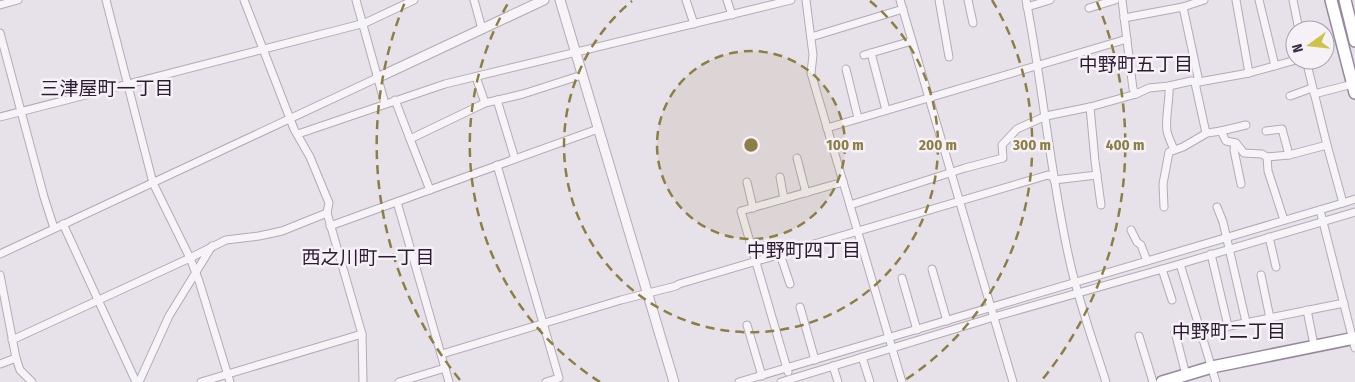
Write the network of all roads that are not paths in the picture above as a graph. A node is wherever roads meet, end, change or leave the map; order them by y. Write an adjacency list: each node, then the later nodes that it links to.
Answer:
1 (18, 0): 26 (street)
2 (106, 0): 55 (street)
3 (244, 0): 42 (street)
4 (356, 0): 33 (street)
5 (414, 0): 33 (street)
6 (474, 0): 36 (street)
7 (544, 0): 36 (street)
8 (560, 0): 43 (street)
9 (686, 0): 35 (street)
10 (727, 0): 30 (street)
11 (791, 0): 30 (street)
12 (806, 0): 38 (street)
13 (900, 0): 29 (street)
14 (939, 0): 44 (street)
15 (968, 0): 34 (street)
16 (1050, 0): 25 (street)
17 (1115, 0): 28 (street)
18 (1122, 0): 31 (street)
19 (1204, 0): 27 (street)
20 (1236, 0): 50 (street)
21 (1259, 0): 47 (street)
22 (1293, 0): 32 (street)
23 (1331, 0): 57 (highway)
24 (1344, 0): 41 (highway)
25 (1026, 3): 46 (street)
26 (0, 5)
27 (1183, 7): 31 (street); 54 (street)
28 (1089, 8)
29 (903, 9): 38 (street); 40 (street)
30 (732, 15): 35 (street)
31 (1124, 18): 39 (street)
32 (1297, 20)
33 (363, 23): 42 (street); 53 (street)
34 (973, 23)
35 (694, 24): 43 (street)
36 (482, 29): 53 (street)
37 (0, 32): 68 (street)
38 (811, 37): 74 (street)
39 (1126, 39): 46 (street); 59 (street)
40 (912, 41): 61 (street); 67 (street)
41 (1355, 41)
42 (264, 48): 55 (street); 71 (street)
43 (576, 52): 51 (street); 52 (street)
44 (949, 57)
45 (1285, 63): 47 (street)
46 (1037, 65): 61 (street); 69 (street)
47 (1275, 66): 50 (street)
48 (846, 69): 72 (street)
49 (1308, 70): 58 (street)
50 (1249, 73): 54 (street)
51 (582, 75): 63 (street); 75 (street)
52 (476, 77): 62 (street); 65 (street)
53 (377, 78): 64 (street); 71 (street)
54 (1197, 82): 56 (street); 78 (street)
55 (128, 84): 68 (street); 95 (street)
56 (1169, 86): 59 (street); 83 (street)
57 (1354, 88): 58 (street)
58 (1313, 91): 60 (street); 82 (street)
59 (1136, 94): 66 (street)
60 (1290, 96)
61 (928, 97): 67 (street); 89 (street)
62 (395, 100): 64 (street); 80 (street)
63 (497, 100): 65 (street); 87 (street)
64 (385, 104): 79 (street)
65 (485, 104): 80 (street)
66 (1090, 107): 69 (street); 90 (street)
67 (886, 110): 72 (street)
68 (21, 112): 70 (street); 115 (street)
69 (1046, 116): 89 (street); 92 (street)
70 (0, 117)
71 (290, 118): 79 (street); 95 (street)
72 (858, 118): 74 (street)
73 (1246, 125): 76 (street)
74 (827, 128): 94 (street)
75 (598, 129): 87 (street); 137 (street)
76 (1221, 131): 78 (street); 81 (street)
77 (1266, 131): 84 (street)
78 (1206, 133): 83 (street)
79 (298, 134): 110 (street)
80 (410, 139): 97 (street)
81 (1234, 143): 85 (street); 96 (street)
82 (1327, 145): 84 (street); 103 (street)
83 (1174, 150): 108 (street)
84 (1289, 155): 85 (street)
85 (1268, 157): 112 (street)
86 (797, 158): 98 (street)
87 (515, 159): 88 (street)
88 (497, 165): 97 (street); 147 (street)
89 (951, 174): 101 (street); 104 (street)
90 (1097, 175): 92 (street); 105 (street)
91 (780, 177): 99 (street)
92 (1053, 178): 101 (street); 136 (street)
93 (747, 182): 107 (street)
94 (843, 182): 98 (street); 104 (street)
95 (153, 183): 113 (street); 124 (street)
96 (1241, 184)
97 (430, 190): 102 (street)
98 (806, 192): 99 (street)
99 (784, 199): 107 (street)
100 (1355, 199): 103 (street)
101 (959, 201): 117 (street); 143 (street)
102 (397, 202): 114 (street); 159 (street)
103 (1343, 203): 111 (street)
104 (850, 205): 117 (street)
105 (1101, 205)
106 (1217, 207): 119 (street)
107 (753, 208): 125 (street)
108 (1164, 208)
109 (1355, 212): 111 (street)
110 (327, 213): 114 (street); 120 (street)
111 (1322, 215): 112 (street); 118 (street); 140 (street)
112 (1284, 220): 119 (street)
113 (63, 224): 115 (street); 138 (street)
114 (330, 226): 153 (street)
115 (54, 228): 121 (street)
116 (1131, 230): 126 (street)
117 (858, 231): 122 (street); 157 (street)
118 (1269, 237): 119 (street); 128 (street)
119 (1228, 243): 123 (street); 126 (street); 146 (street)
120 (213, 246): 124 (street); 131 (street)
121 (0, 254)
122 (780, 254): 125 (street); 135 (street)
123 (1211, 254): 127 (street); 149 (street)
124 (190, 258): 131 (street); 138 (street)
125 (756, 261): 137 (street); 168 (street)
126 (1147, 261): 136 (street)
127 (1180, 264): 129 (street); 152 (street)
128 (1276, 268)
129 (1162, 269): 136 (street); 139 (street)
130 (932, 270): 145 (street)
131 (196, 275): 167 (street); 172 (street)
132 (1261, 275): 144 (street)
133 (0, 276): 155 (street)
134 (902, 278): 150 (street)
135 (790, 284)
136 (1077, 288): 143 (street); 143 (street); 186 (street)
137 (648, 294): 147 (street); 179 (street)
138 (99, 300): 155 (street); 172 (street)
139 (1172, 300)
140 (1344, 303): 142 (street); 156 (street)
141 (800, 308): 162 (street)
142 (1308, 310): 144 (street); 158 (street)
143 (992, 313): 145 (street); 157 (street); 185 (street)
144 (1270, 318): 146 (street)
145 (947, 321): 150 (street)
146 (1246, 322): 149 (street)
147 (544, 325): 159 (street); 178 (street)
148 (747, 325): 170 (street)
149 (1228, 326): 152 (street)
150 (917, 330): 157 (street)
151 (1174, 332): 169 (street)
152 (1200, 332): 165 (street)
153 (362, 334): 167 (street); 175 (street)
154 (1139, 336): 187 (street)
155 (12, 340): 161 (street)
156 (1354, 341): 158 (highway)
157 (891, 343): 160 (street); 162 (street); 184 (street)
158 (1314, 345): 165 (highway)
159 (442, 354): 166 (street)
160 (862, 357): 164 (street); 183 (street)
161 (16, 358): 163 (street); 171 (street)
162 (816, 360): 168 (street)
163 (0, 364)
164 (833, 366): 168 (street); 182 (street)
165 (1212, 367): 169 (highway); 189 (street)
166 (445, 368): 176 (street); 177 (street)
167 (227, 374): 173 (street); 174 (street)
168 (789, 375): 170 (street); 181 (street)
169 (1186, 375): 188 (highway)
170 (762, 376): 180 (street)
171 (32, 382)
172 (138, 382)
173 (201, 382)
174 (230, 382)
175 (363, 382)
176 (399, 382)
177 (450, 382)
178 (546, 382)
179 (674, 382)
180 (739, 382)
181 (781, 382)
182 (838, 382)
183 (870, 382)
184 (902, 382)
185 (1013, 382)
186 (1106, 382)
187 (1153, 382)
188 (1162, 382)
189 (1216, 382)

